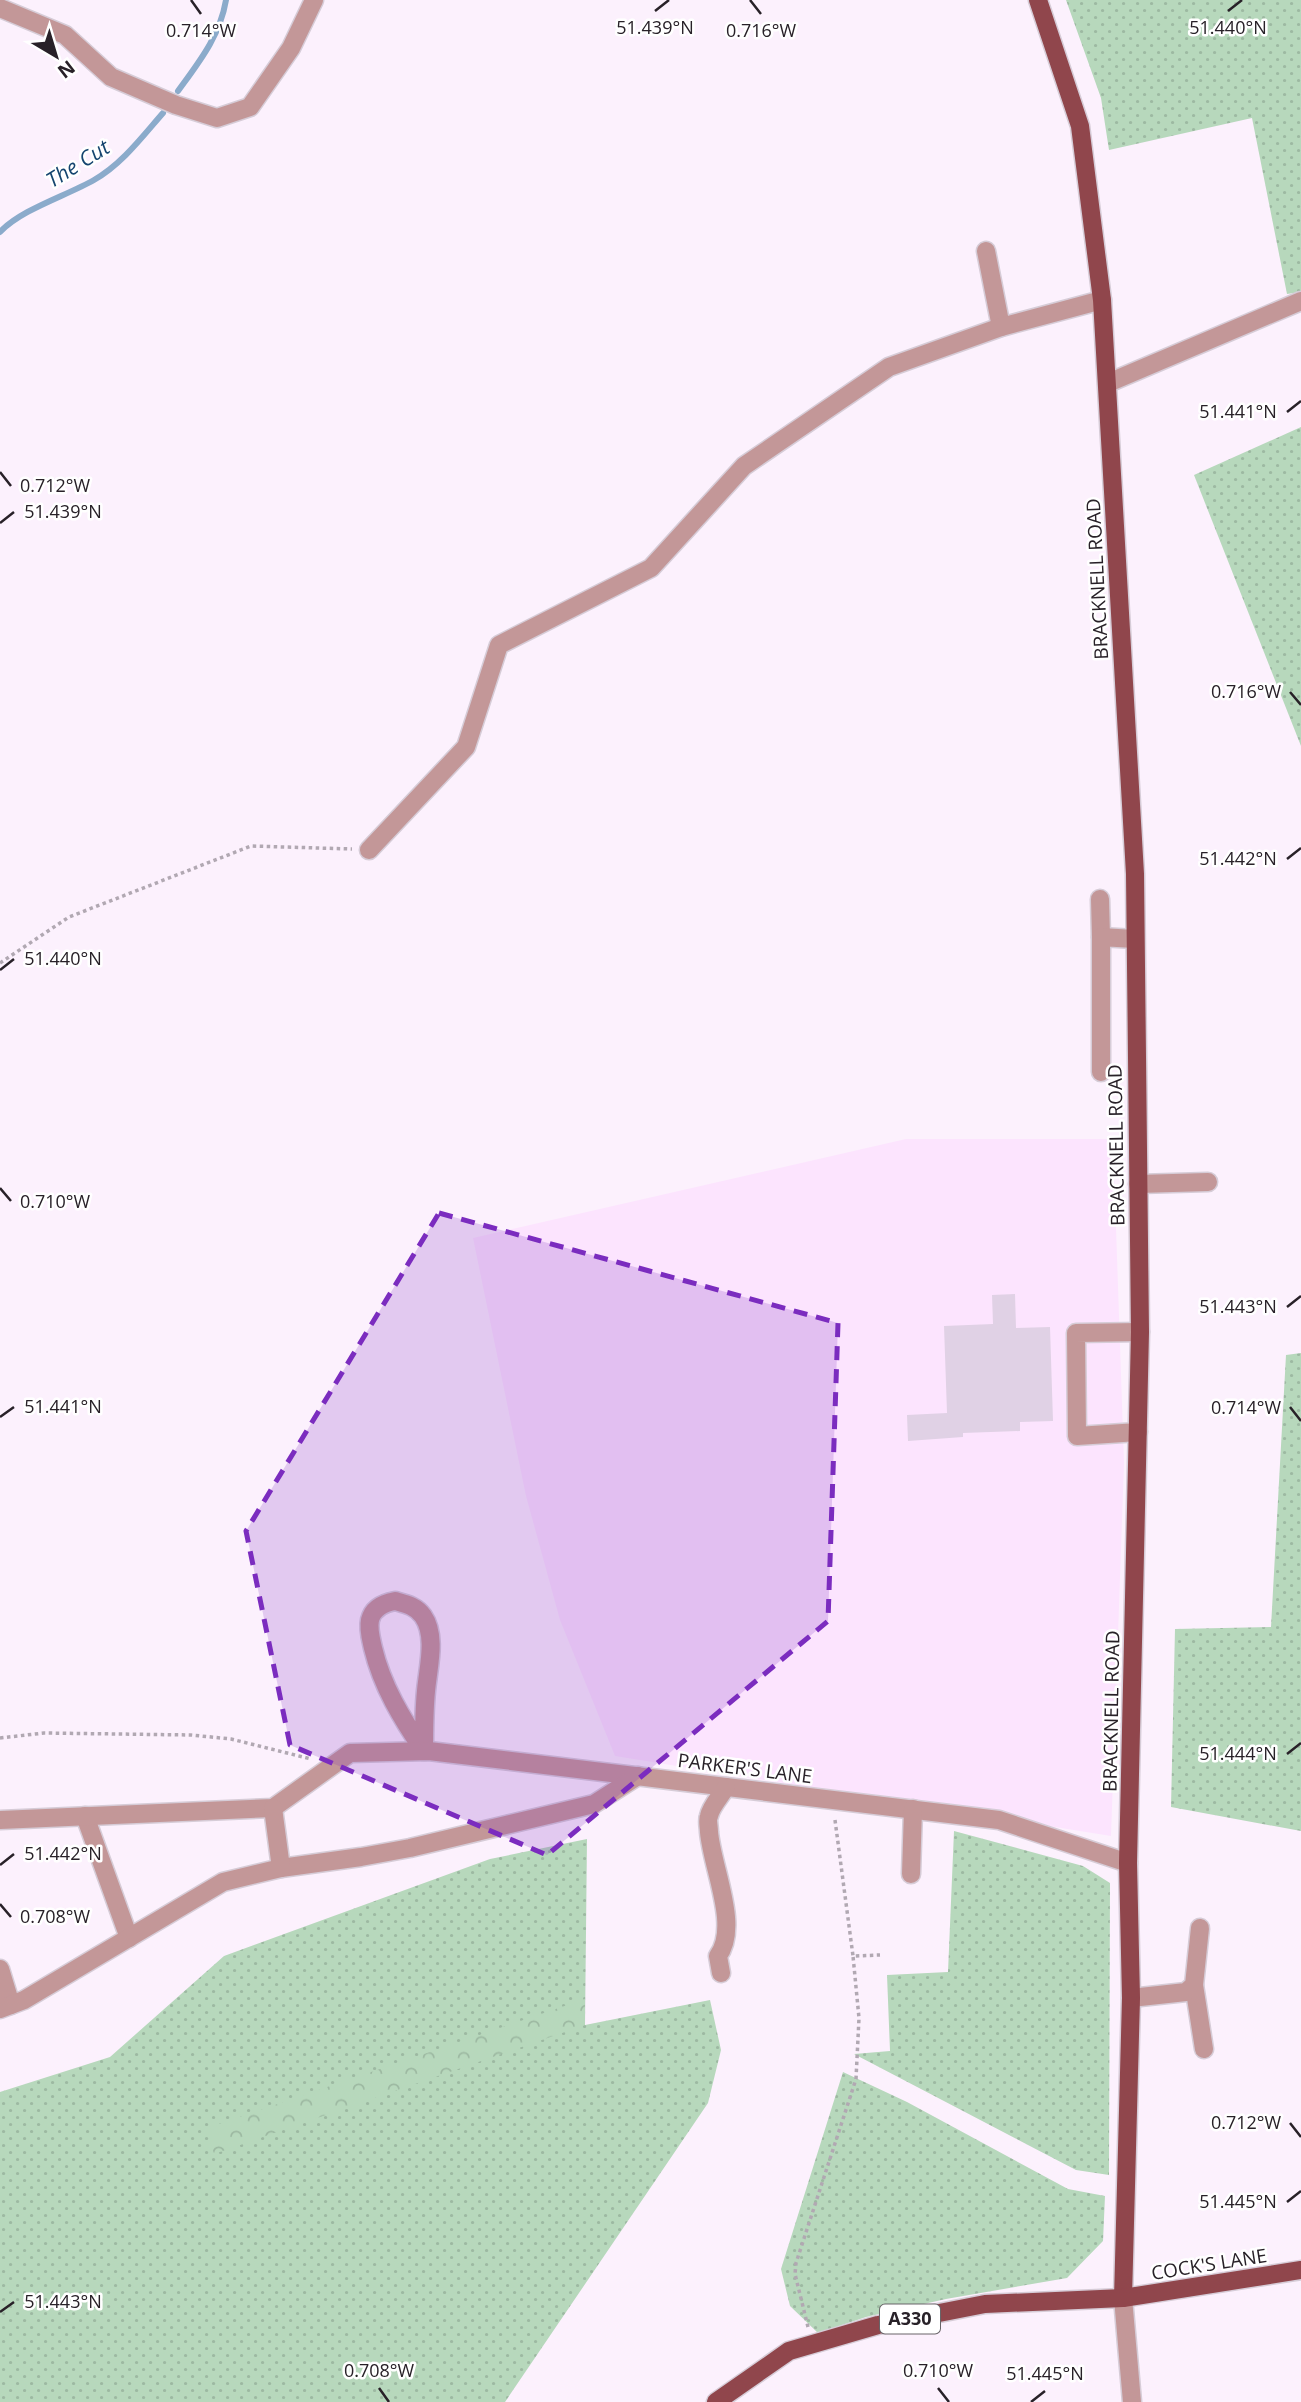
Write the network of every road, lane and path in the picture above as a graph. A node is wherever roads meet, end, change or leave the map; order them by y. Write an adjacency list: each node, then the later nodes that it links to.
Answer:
1 (314, 0): 3 (street)
2 (1038, 0): 5 (main road, BRACKNELL ROAD)
3 (0, 8)
4 (986, 251): 7 (street)
5 (1102, 300): 7 (street); 8 (main road, BRACKNELL ROAD)
6 (1301, 301): 8 (street)
7 (1001, 327): 9 (street)
8 (1108, 383): 12 (main road, BRACKNELL ROAD)
9 (369, 850): 13 (path)
10 (1100, 899): 11 (street)
11 (1101, 937): 12 (street); 14 (street)
12 (1134, 939): 16 (main road, BRACKNELL ROAD)
13 (0, 963)
14 (1101, 1072)
15 (1208, 1182): 16 (street)
16 (1138, 1184): 17 (main road, BRACKNELL ROAD)
17 (1140, 1332): 18 (main road, BRACKNELL ROAD); 18 (street)
18 (1139, 1432): 29 (main road, BRACKNELL ROAD)
19 (0, 1738): 21 (path)
20 (424, 1751): 20 (street); 21 (street, PARKER'S LANE); 22 (street, PARKER'S LANE)
21 (333, 1765): 25 (street)
22 (638, 1776): 23 (street, PARKER'S LANE); 30 (street)
23 (726, 1787): 24 (street, PARKER'S LANE); 37 (street)
24 (833, 1800): 26 (street, PARKER'S LANE); 35 (path)
25 (273, 1808): 27 (street); 30 (street)
26 (913, 1809): 29 (street, PARKER'S LANE); 31 (street)
27 (85, 1816): 28 (street); 33 (street)
28 (0, 1820)
29 (1129, 1863): 39 (main road, BRACKNELL ROAD)
30 (281, 1868): 33 (street)
31 (911, 1874)
32 (1200, 1928): 38 (street)
33 (129, 1938): 40 (street)
34 (880, 1955): 35 (path)
35 (853, 1956): 44 (path)
36 (0, 1969): 40 (street)
37 (721, 1973)
38 (1194, 1985): 39 (street); 41 (street)
39 (1131, 1998): 43 (main road, BRACKNELL ROAD)
40 (6, 2006)
41 (1204, 2049)
42 (1301, 2270): 43 (main road, COCK'S LANE / A330)
43 (1123, 2298): 44 (main road, A330); 46 (street)
44 (812, 2345): 45 (main road, A330)
45 (716, 2402)
46 (1132, 2402)

